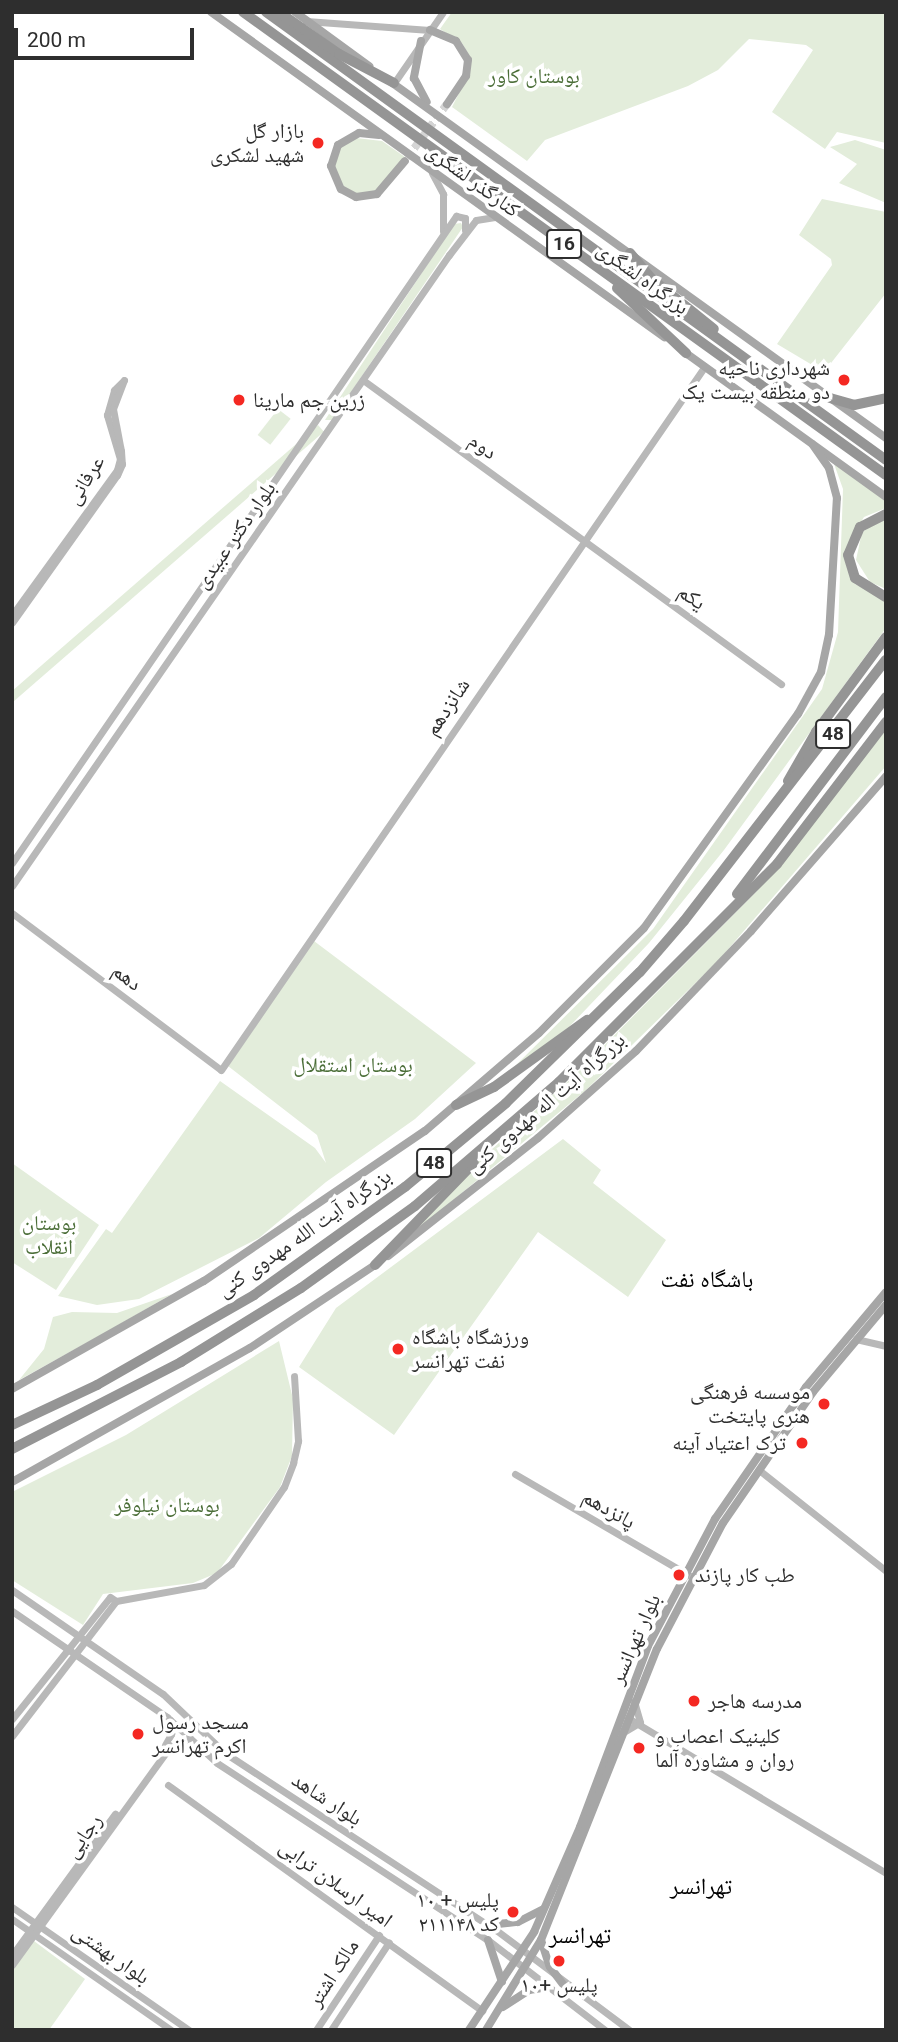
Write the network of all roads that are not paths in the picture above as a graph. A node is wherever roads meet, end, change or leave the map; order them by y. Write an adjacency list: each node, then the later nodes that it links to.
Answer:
1 (211, 12): 13 (main road, کنارگذر لشگری)
2 (243, 12): 20 (highway, بزرگراه لشگری / 16)
3 (266, 12): 22 (highway, بزرگراه لشگری / 16)
4 (279, 12): 10 (highway)
5 (295, 12): 7 (main road, کنارگذر لشگری)
6 (443, 12): 8 (street)
7 (306, 20): 8 (street); 10 (main road, کنارگذر لشگری)
8 (430, 30): 9 (street); 11 (main road)
9 (421, 41): 10 (street); 12 (main road)
10 (394, 83): 12 (main road, کنارگذر لشگری)
11 (447, 104)
12 (441, 117): 19 (main road, کنارگذر لشگری)
13 (384, 137): 14 (main road); 15 (main road, کنارگذر لشگری)
14 (405, 161)
15 (429, 169): 16 (main road, کنارگذر لشگری); 18 (street)
16 (495, 217): 17 (street, بلوار دکتر عبیدی); 21 (main road, کنارگذر لشگری)
17 (464, 233): 18 (street); 24 (street, بلوار دکتر عبیدی)
18 (442, 235): 44 (street, بلوار دکتر عبیدی)
19 (629, 253): 22 (highway); 25 (main road, کنارگذر لشگری)
20 (579, 256): 21 (highway); 30 (highway, بزرگراه لشگری / 16)
21 (686, 353): 23 (main road, کنارگذر لشگری)
22 (740, 354): 29 (highway, بزرگراه لشگری / 16)
23 (705, 366): 28 (main road, کنارگذر لشگری); 33 (street, شانزدهم)
24 (363, 380): 33 (street, دوم); 45 (street, بلوار دکتر عبیدی)
25 (830, 398): 26 (highway); 27 (main road, کنارگذر لشگری)
26 (886, 398)
27 (886, 438)
28 (812, 444): 31 (main road, کنارگذر لشگری); 50 (main road)
29 (886, 460)
30 (886, 475)
31 (886, 498)
32 (886, 514): 34 (highway)
33 (581, 540): 39 (street, یکم); 49 (street, شانزدهم)
34 (886, 597)
35 (12, 615): 36 (street, عرفانی)
36 (12, 623)
37 (886, 637): 43 (highway, بزرگراه آیت الله مهدوی کنی)
38 (886, 660): 43 (highway, بزرگراه آیت الله مهدوی کنی / 48)
39 (781, 684)
40 (886, 697): 47 (highway, 48)
41 (885, 724): 47 (highway)
42 (886, 776): 52 (main road, بزرگراه آیت اله مهدوی کنی)
43 (775, 803): 48 (highway, بزرگراه آیت الله مهدوی کنی / 48)
44 (12, 863)
45 (12, 886)
46 (12, 913): 49 (street, دهم)
47 (722, 914): 51 (highway, بزرگراه آیت اله مهدوی کنی / 48)
48 (600, 1013): 50 (highway); 59 (highway, بزرگراه آیت الله مهدوی کنی / 48)
49 (221, 1070)
50 (456, 1105): 58 (main road)
51 (496, 1138): 52 (highway); 60 (highway, بزرگراه آیت اله مهدوی کنی / 48)
52 (375, 1265): 63 (main road, بزرگراه آیت اله مهدوی کنی)
53 (886, 1292): 65 (main road, بلوار تهرانسر)
54 (884, 1310): 55 (main road, بلوار تهرانسر)
55 (856, 1339): 56 (street); 61 (main road, بلوار تهرانسر)
56 (886, 1346)
57 (294, 1376): 68 (street)
58 (12, 1389)
59 (12, 1425)
60 (12, 1449)
61 (759, 1470): 64 (street); 65 (main road, بلوار تهرانسر)
62 (515, 1474): 65 (street, پانزدهم)
63 (12, 1482)
64 (886, 1571)
65 (689, 1576): 70 (main road, بلوار تهرانسر)
66 (12, 1590): 68 (street, بلوار شاهد)
67 (12, 1611): 69 (street, بلوار شاهد)
68 (82, 1638): 69 (street); 83 (street, بلوار شاهد)
69 (71, 1652): 71 (street); 72 (street, بلوار شاهد); 75 (street)
70 (630, 1705): 73 (street); 74 (main road, بلوار تهرانسر)
71 (12, 1719)
72 (170, 1720): 76 (street, بلوار شاهد); 82 (street, رجایی)
73 (640, 1722): 74 (street); 74 (street); 78 (street)
74 (623, 1725): 80 (main road, بلوار تهرانسر); 87 (main road, بلوار تهرانسر)
75 (12, 1736)
76 (190, 1738): 82 (street, رجایی); 86 (street, بلوار شاهد)
77 (168, 1785): 85 (street, امیر ارسلان ترابی)
78 (886, 1873)
79 (12, 1907): 82 (street, بلوار بهشتی)
80 (543, 1909): 83 (main road); 89 (main road, بلوار تهرانسر)
81 (12, 1919): 84 (street, بلوار بهشتی)
82 (38, 1925): 84 (street, رجایی); 101 (street, بلوار بهشتی)
83 (492, 1927): 86 (street); 89 (street, بلوار شاهد)
84 (32, 1933): 90 (street, رجایی); 93 (street, رجایی); 100 (street, بلوار بهشتی)
85 (379, 1935): 88 (street, امیر ارسلان ترابی); 102 (street, مالک اشتر)
86 (488, 1940): 92 (street, بلوار شاهد); 95 (main road)
87 (541, 1940): 91 (main road, بلوار تهرانسر); 96 (main road)
88 (389, 1942): 98 (street, امیر ارسلان ترابی); 103 (street, مالک اشتر)
89 (522, 1951): 91 (street, بلوار شاهد); 92 (main road, بلوار تهرانسر)
90 (12, 1955)
91 (531, 1958): 94 (main road, بلوار تهرانسر); 96 (street, بلوار شاهد)
92 (515, 1961): 94 (street, بلوار شاهد); 95 (main road, بلوار تهرانسر)
93 (12, 1965)
94 (524, 1969): 97 (street, بلوار شاهد); 99 (main road, بلوار تهرانسر)
95 (502, 1982): 98 (main road, بلوار تهرانسر)
96 (563, 1984): 107 (street, بلوار شاهد)
97 (547, 1987): 99 (main road); 106 (street, بلوار شاهد)
98 (482, 2011): 104 (main road, بلوار تهرانسر)
99 (498, 2011): 105 (main road, بلوار تهرانسر)
100 (171, 2030)
101 (189, 2030)
102 (316, 2030)
103 (331, 2030)
104 (469, 2030)
105 (486, 2030)
106 (605, 2030)
107 (629, 2030)

